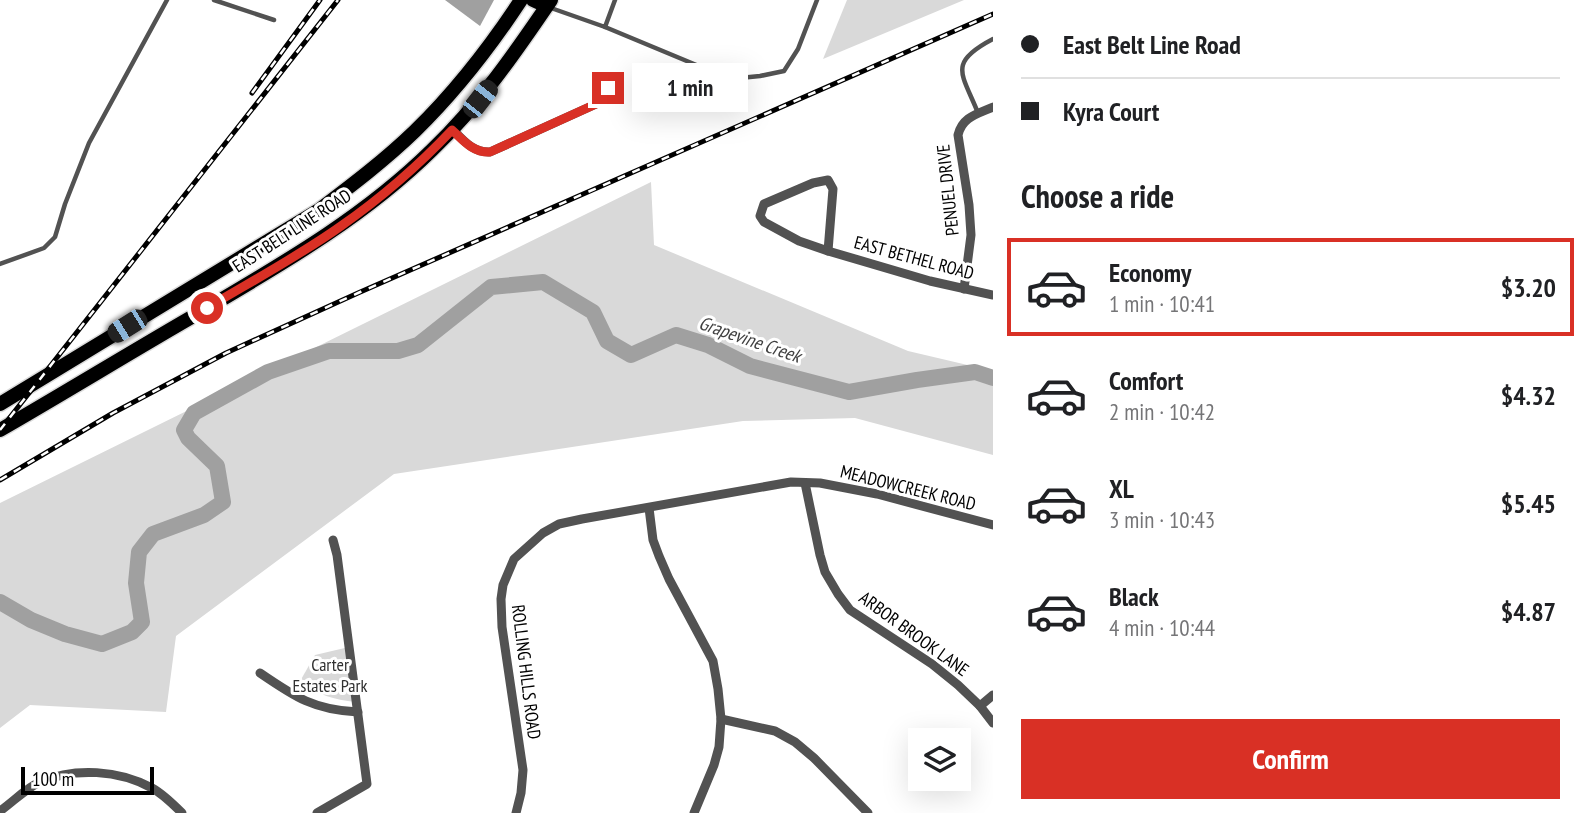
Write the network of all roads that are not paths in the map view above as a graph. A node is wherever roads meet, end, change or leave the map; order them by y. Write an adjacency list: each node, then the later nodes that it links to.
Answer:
1 (167, 0): 16 (lane)
2 (214, 0): 7 (lane)
3 (521, 0): 11 (main road, EAST BELT LINE ROAD)
4 (615, 0): 8 (lane)
5 (817, 0): 8 (lane)
6 (543, 2): 8 (lane); 14 (main road, EAST BELT LINE ROAD)
7 (274, 20)
8 (605, 27)
9 (993, 39): 13 (lane)
10 (608, 88): 14 (street)
11 (449, 96): 14 (main road); 19 (main road, EAST BELT LINE ROAD)
12 (993, 107): 13 (street)
13 (978, 113): 17 (street, PENUEL DRIVE)
14 (452, 130): 20 (main road, EAST BELT LINE ROAD)
15 (828, 251): 15 (street, EAST BETHEL ROAD); 17 (street, EAST BETHEL ROAD)
16 (0, 264)
17 (964, 289): 18 (street, EAST BETHEL ROAD)
18 (993, 295)
19 (171, 299): 20 (main road); 21 (main road, EAST BELT LINE ROAD)
20 (184, 321): 22 (main road, EAST BELT LINE ROAD)
21 (0, 404)
22 (0, 430)
23 (805, 483): 24 (street, MEADOWCREEK ROAD); 25 (street, MEADOWCREEK ROAD); 29 (street, ARBOR BROOK LANE)
24 (649, 508): 31 (street); 36 (street, ROLLING HILLS ROAD)
25 (993, 525)
26 (333, 540): 30 (street)
27 (260, 673): 30 (street)
28 (993, 695): 29 (street)
29 (980, 706): 32 (street, ARBOR BROOK LANE)
30 (358, 712): 35 (street)
31 (721, 719): 37 (street); 38 (street)
32 (993, 723)
33 (0, 811): 34 (street)
34 (181, 813)
35 (317, 813)
36 (516, 813)
37 (694, 813)
38 (868, 813)

